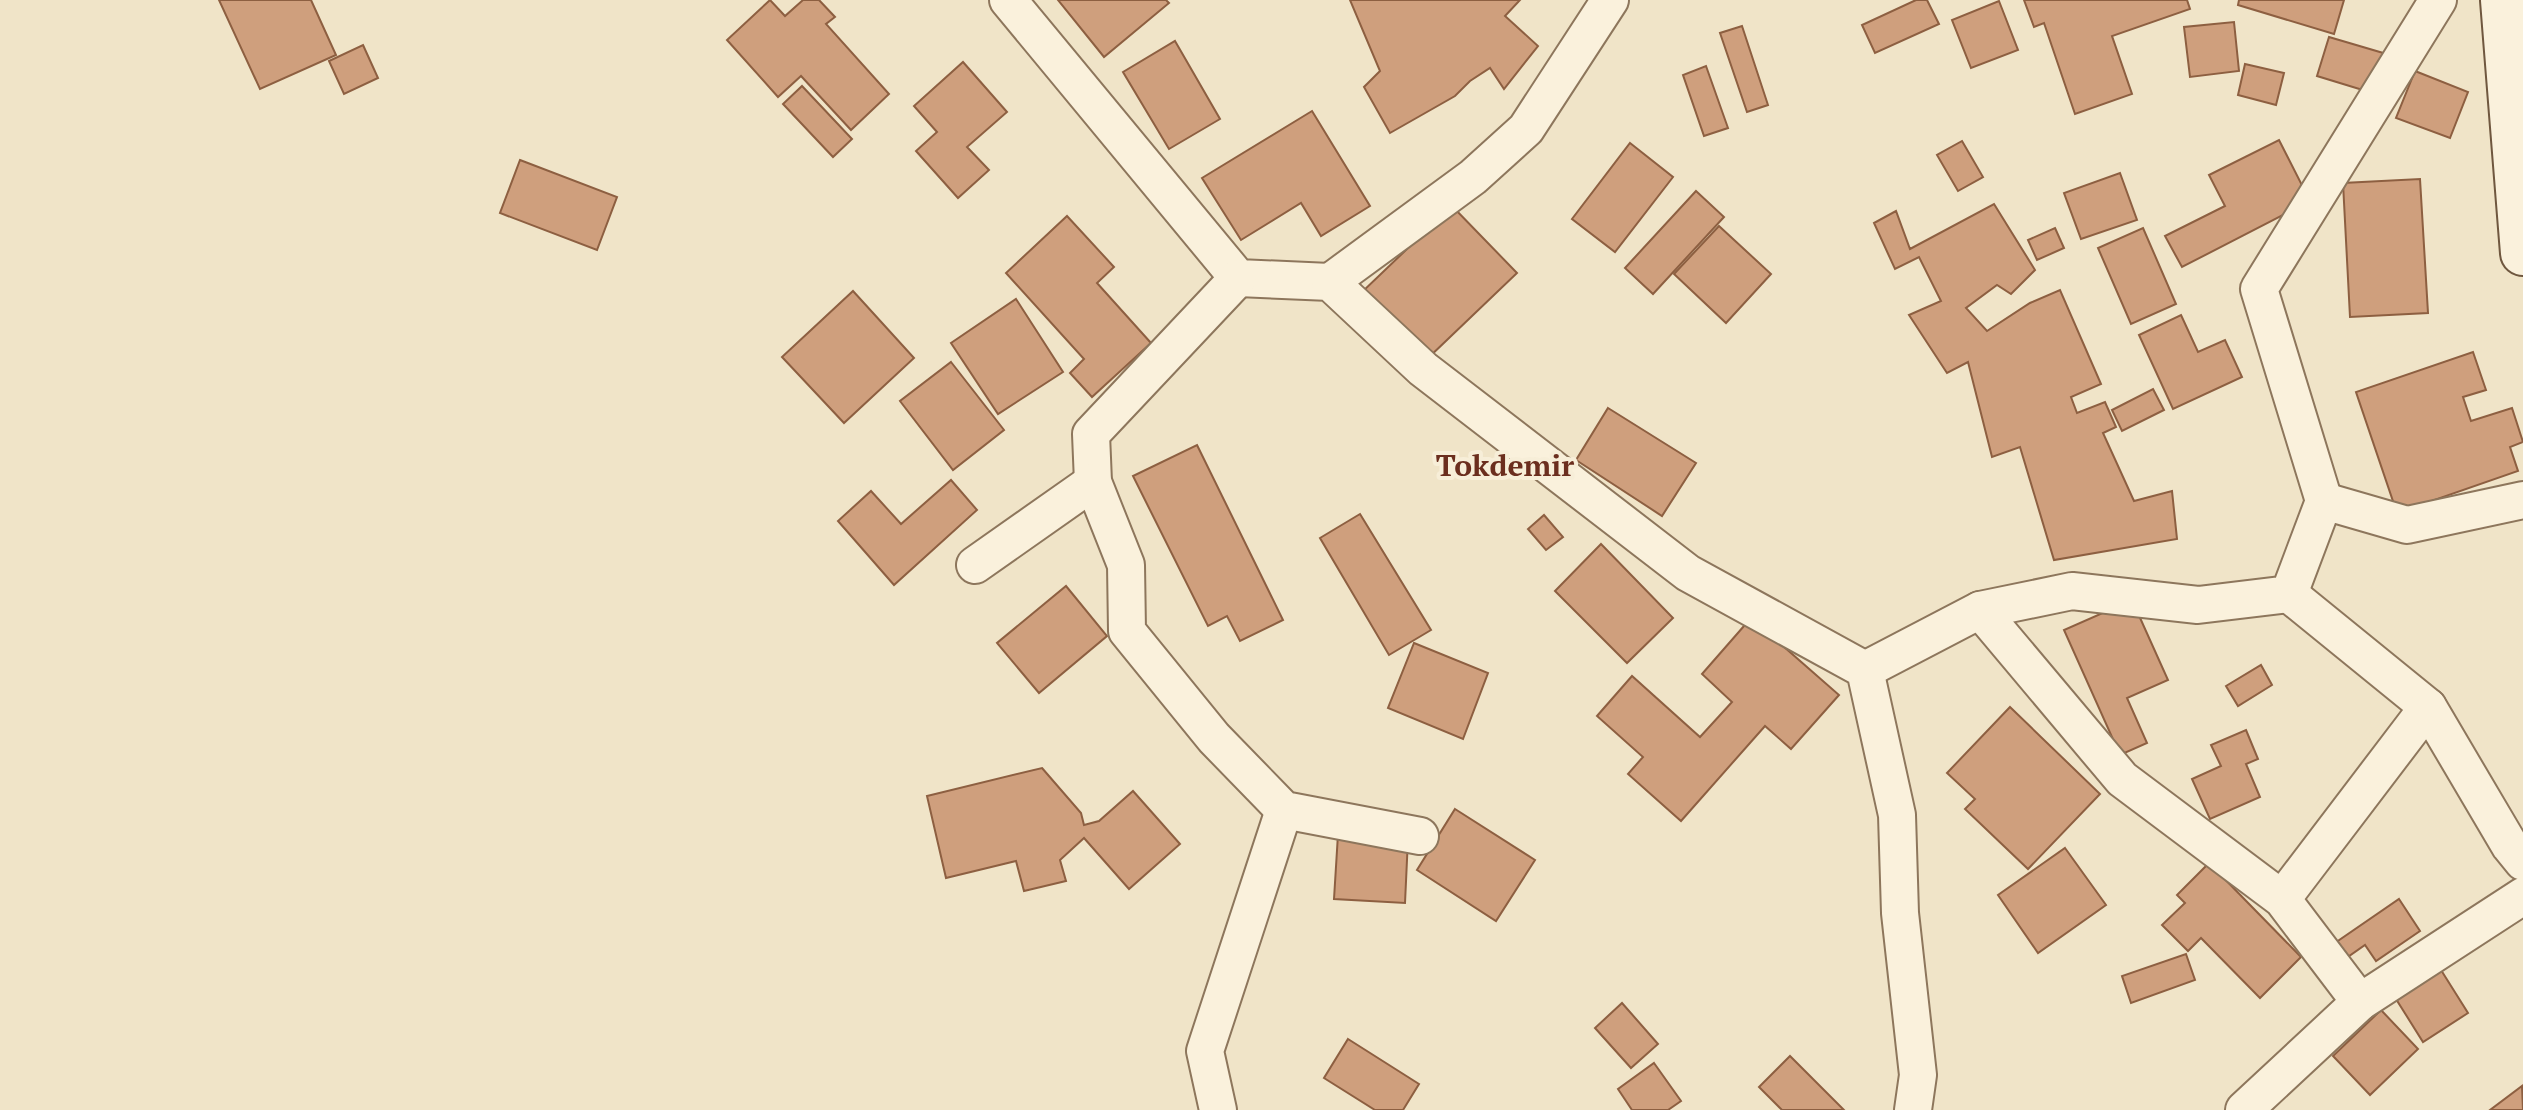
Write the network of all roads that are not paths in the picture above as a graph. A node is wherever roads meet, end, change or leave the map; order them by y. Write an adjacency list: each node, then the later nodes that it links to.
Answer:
1 (1008, 0): 6 (street)
2 (2438, 0): 10 (street)
3 (2503, 0): 5 (street)
4 (1608, 1): 7 (street)
5 (2523, 253)
6 (1238, 278): 7 (street); 8 (street)
7 (1330, 282): 14 (street)
8 (1093, 482): 11 (street); 16 (street)
9 (2523, 500): 10 (street)
10 (2324, 501): 12 (street)
11 (975, 565)
12 (2289, 594): 13 (street); 15 (street)
13 (1980, 610): 14 (street); 20 (street)
14 (1865, 670): 23 (street)
15 (2428, 707): 18 (street); 20 (street)
16 (1284, 810): 17 (street); 22 (street)
17 (1420, 836)
18 (2523, 862)
19 (2523, 896): 21 (street)
20 (2282, 899): 21 (street)
21 (2360, 1002): 24 (street)
22 (1218, 1110)
23 (1913, 1110)
24 (2244, 1110)

